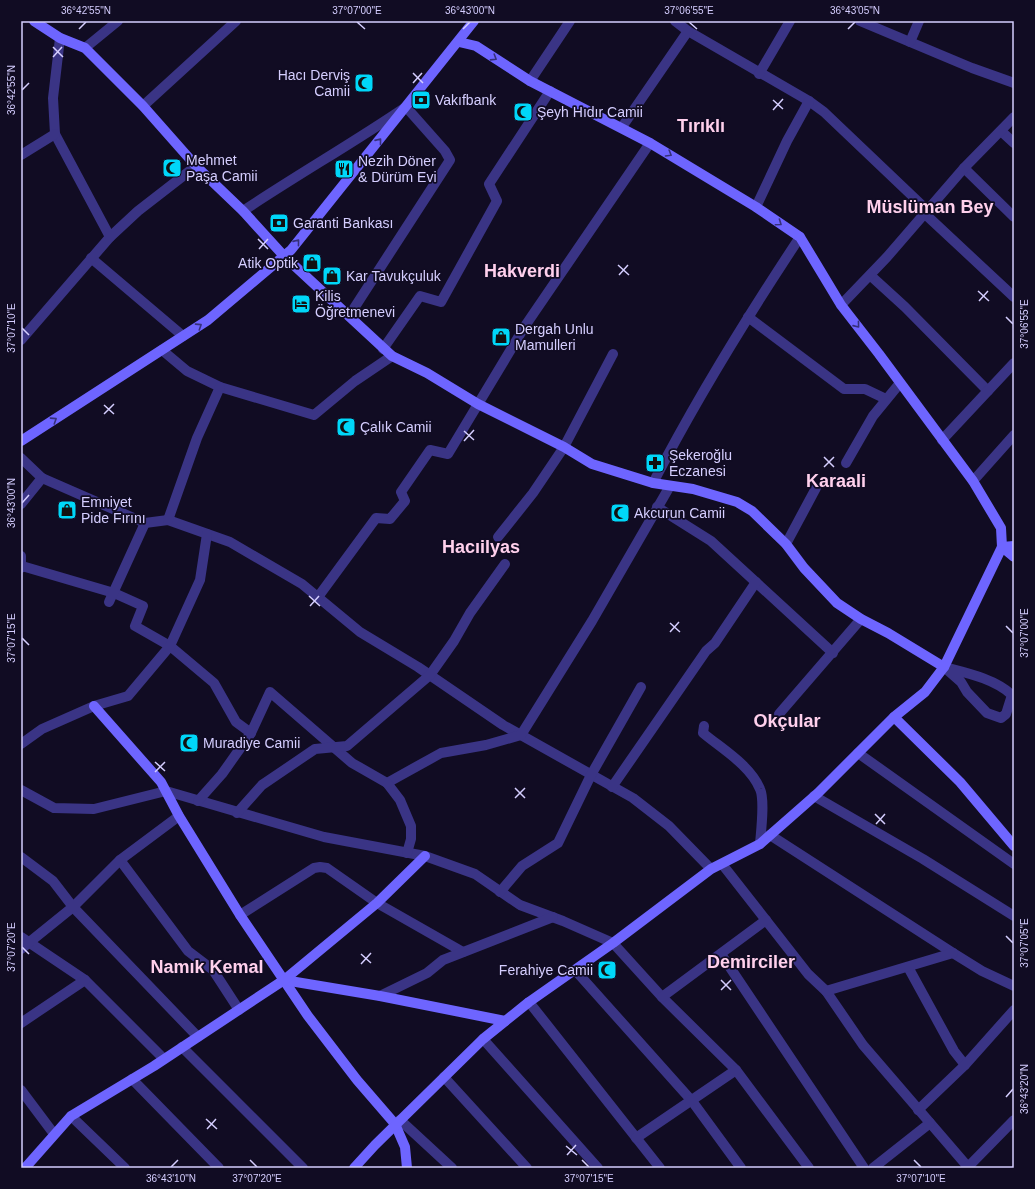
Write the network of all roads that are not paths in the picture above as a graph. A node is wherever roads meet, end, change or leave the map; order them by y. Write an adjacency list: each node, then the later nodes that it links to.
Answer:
1 (34, 21): 11 (street)
2 (118, 21): 14 (street)
3 (236, 21): 20 (street)
4 (474, 21): 12 (street)
5 (570, 21): 16 (street)
6 (675, 21): 10 (street)
7 (790, 21): 15 (street)
8 (860, 21): 13 (street)
9 (919, 21): 13 (street)
10 (688, 32): 15 (street); 23 (street)
11 (60, 38): 14 (street); 25 (street)
12 (459, 42): 16 (street, one-way to 16); 21 (street)
13 (910, 42): 17 (street)
14 (85, 48): 20 (street)
15 (759, 74): 19 (street)
16 (530, 81): 18 (street)
17 (1014, 82)
18 (550, 91): 23 (street); 46 (street)
19 (809, 101): 31 (street); 33 (street)
20 (143, 106): 29 (street)
21 (406, 107): 32 (street); 37 (street, one-way to 21); 42 (street)
22 (1014, 117): 24 (street)
23 (622, 127): 26 (street)
24 (1001, 131): 27 (street); 30 (street)
25 (55, 134): 28 (street); 35 (street)
26 (650, 143): 31 (street, one-way to 31); 55 (street)
27 (1014, 143)
28 (21, 155)
29 (196, 166): 32 (street); 35 (street)
30 (964, 168): 33 (street); 34 (street)
31 (756, 207): 36 (street, one-way to 36)
32 (243, 211): 37 (street)
33 (925, 211): 39 (street); 40 (street)
34 (1014, 217)
35 (110, 236): 38 (street)
36 (800, 237): 41 (street); 43 (street)
37 (284, 256): 42 (street); 44 (street, one-way to 37)
38 (91, 258): 44 (street); 45 (street)
39 (870, 276): 41 (street); 53 (street)
40 (1014, 297)
41 (841, 305): 51 (street, one-way to 51)
42 (349, 316): 46 (street)
43 (748, 317): 54 (street); 64 (street)
44 (183, 336): 47 (street)
45 (21, 340)
46 (383, 349): 49 (street)
47 (162, 350): 52 (street); 57 (street, one-way to 47)
48 (613, 354): 59 (street)
49 (392, 356): 52 (street); 55 (street)
50 (1014, 363): 53 (street)
51 (900, 383): 54 (street); 58 (street)
52 (220, 387): 69 (street)
53 (988, 391): 58 (street)
54 (886, 399): 61 (street)
55 (478, 404): 59 (street); 80 (street)
56 (1014, 435): 63 (street)
57 (21, 440)
58 (942, 440): 63 (street)
59 (564, 447): 64 (street); 72 (street)
60 (21, 458): 62 (street)
61 (846, 463)
62 (42, 478): 67 (street); 70 (street)
63 (973, 481): 75 (street)
64 (652, 483): 65 (street)
65 (670, 486): 68 (street); 73 (street)
66 (816, 488): 73 (street)
67 (21, 504)
68 (658, 507): 79 (street); 93 (street)
69 (168, 520): 70 (street); 71 (street)
70 (145, 523): 81 (street)
71 (207, 534): 80 (street); 83 (street)
72 (498, 537)
73 (786, 544): 82 (street)
74 (1014, 546): 75 (street)
75 (1002, 547): 76 (street); 85 (street)
76 (1014, 557)
77 (21, 564): 81 (street)
78 (505, 564): 86 (street)
79 (756, 582): 84 (street); 99 (street)
80 (318, 597): 86 (street)
81 (111, 598): 83 (street)
82 (861, 619): 84 (street); 85 (street)
83 (170, 646): 88 (street); 92 (street)
84 (833, 653): 89 (street)
85 (944, 667): 85 (street); 90 (street)
86 (430, 675): 93 (street); 95 (street)
87 (641, 687): 97 (street)
88 (94, 706): 94 (street); 101 (street)
89 (779, 714)
90 (894, 717): 96 (street); 108 (street)
91 (704, 726): 107 (street)
92 (250, 733): 95 (street); 103 (street)
93 (521, 735): 97 (street); 98 (street)
94 (21, 744)
95 (332, 747): 98 (street); 104 (street)
96 (858, 754): 102 (street); 114 (street)
97 (590, 775): 99 (street); 116 (street)
98 (388, 783): 109 (street)
99 (612, 787): 115 (street)
100 (21, 790): 101 (street)
101 (166, 791): 103 (street); 105 (street)
102 (814, 796): 106 (street); 120 (street)
103 (198, 801): 104 (street)
104 (237, 813): 109 (street)
105 (179, 816): 112 (street); 119 (street)
106 (770, 835): 107 (street); 126 (street)
107 (760, 844): 113 (street)
108 (1014, 846)
109 (407, 853): 110 (street)
110 (425, 856): 116 (street); 117 (street)
111 (21, 857): 118 (street)
112 (120, 860): 118 (street); 137 (street)
113 (722, 864): 115 (street); 122 (street)
114 (1014, 864)
115 (711, 869): 124 (street)
116 (500, 892): 121 (street)
117 (377, 904): 119 (street); 125 (street); 131 (street)
118 (74, 907): 123 (street); 141 (street)
119 (240, 915): 131 (street)
120 (1014, 916)
121 (552, 917): 124 (street); 125 (street)
122 (766, 920): 127 (street); 133 (street)
123 (23, 943): 130 (street)
124 (612, 943): 129 (street); 135 (street)
125 (463, 952): 134 (street)
126 (953, 953): 128 (street); 132 (street)
127 (721, 954): 135 (street); 171 (street)
128 (908, 967): 133 (street); 145 (street)
129 (575, 970): 136 (street); 150 (street)
130 (85, 980): 140 (street); 144 (street)
131 (284, 980): 134 (street); 137 (street); 154 (street)
132 (1014, 986)
133 (826, 991): 151 (street)
134 (380, 996): 139 (street)
135 (662, 997): 146 (street)
136 (529, 1002): 139 (street); 157 (street)
137 (239, 1010): 141 (street)
138 (1014, 1010): 145 (street)
139 (505, 1021): 142 (street)
140 (21, 1022)
141 (198, 1037): 143 (street)
142 (483, 1039): 147 (street); 167 (street)
143 (182, 1047): 144 (street); 162 (street)
144 (164, 1059): 148 (street)
145 (965, 1065): 151 (street)
146 (736, 1070): 150 (street); 170 (street)
147 (444, 1077): 154 (street); 166 (street)
148 (132, 1079): 152 (street); 161 (street)
149 (21, 1090): 156 (street)
150 (692, 1101): 157 (street); 169 (street)
151 (918, 1110): 155 (street)
152 (71, 1116): 156 (street); 160 (street)
153 (1014, 1120): 158 (street)
154 (398, 1122): 163 (street); 164 (street); 165 (street)
155 (930, 1123): 158 (street); 172 (street)
156 (54, 1134): 159 (street)
157 (636, 1138): 168 (street)
158 (968, 1167)
159 (25, 1168)
160 (125, 1168)
161 (219, 1168)
162 (303, 1168)
163 (354, 1168)
164 (407, 1168)
165 (452, 1168)
166 (527, 1168)
167 (598, 1168)
168 (660, 1168)
169 (742, 1168)
170 (809, 1168)
171 (864, 1168)
172 (873, 1168)

